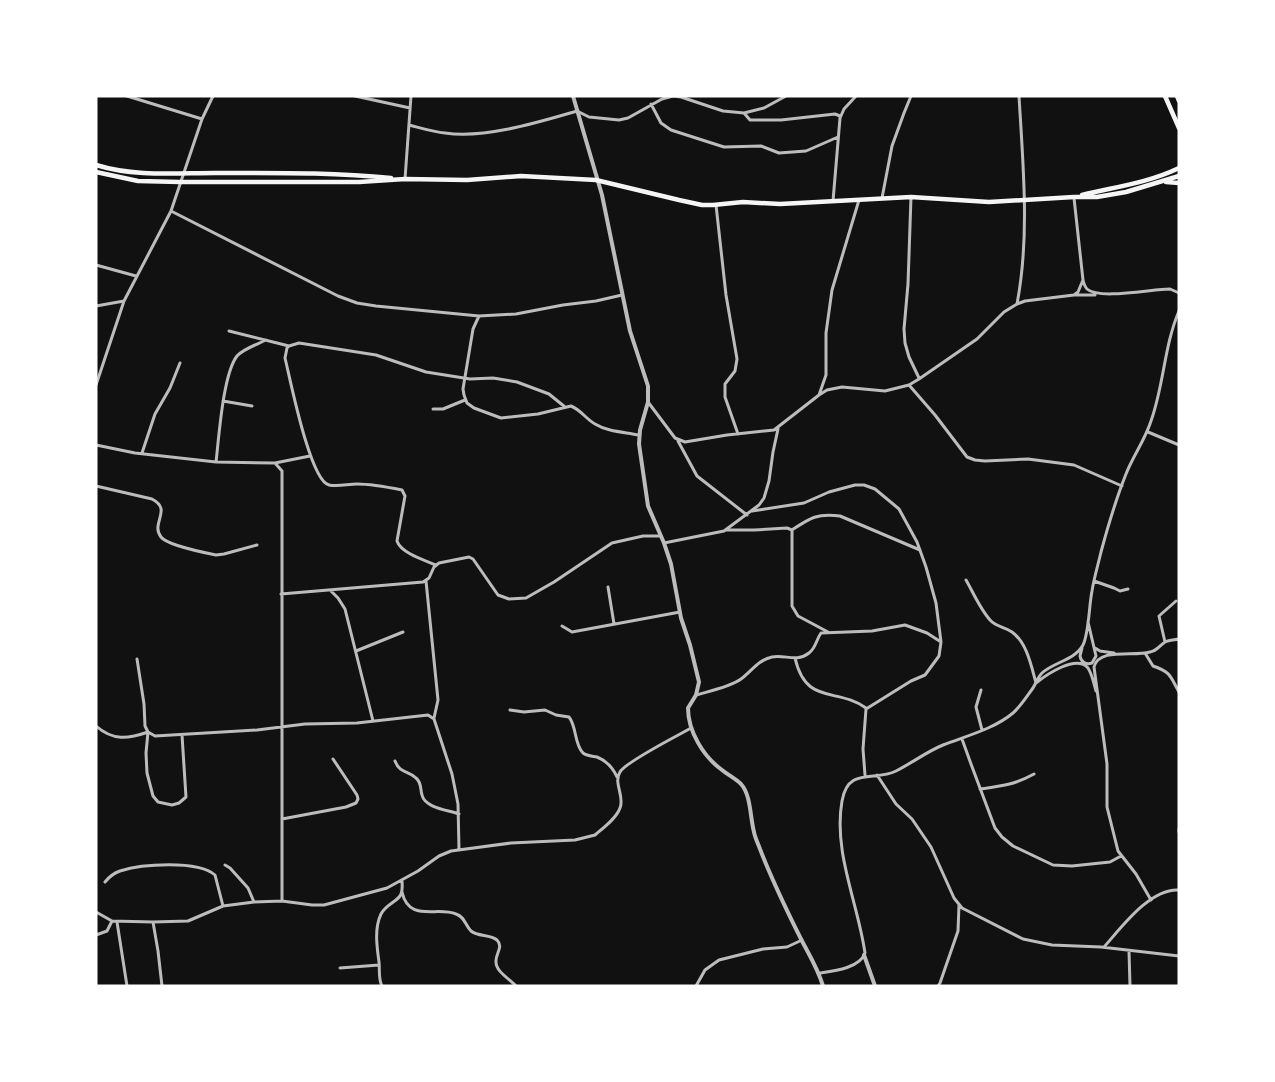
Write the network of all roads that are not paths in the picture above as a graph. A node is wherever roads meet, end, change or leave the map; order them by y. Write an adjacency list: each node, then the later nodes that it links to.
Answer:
1 (127, 96): 19 (street)
2 (213, 96): 19 (street)
3 (355, 96): 15 (street)
4 (411, 96): 15 (street)
5 (573, 96): 16 (street)
6 (786, 96): 17 (street)
7 (856, 96): 18 (street)
8 (911, 96): 35 (street)
9 (1019, 96): 38 (street)
10 (1165, 96): 21 (main road)
11 (1177, 96): 13 (main road)
12 (688, 98): 14 (street); 17 (street)
13 (1179, 101)
14 (651, 104): 16 (street); 22 (street)
15 (410, 108): 20 (street)
16 (577, 111): 20 (street); 29 (street)
17 (744, 113): 18 (street)
18 (840, 116): 22 (street)
19 (202, 118): 26 (street)
20 (409, 125): 28 (street)
21 (1179, 128)
22 (838, 137): 37 (street)
23 (96, 165): 26 (main road)
24 (1179, 168): 34 (main road)
25 (96, 172): 30 (main road)
26 (184, 173): 28 (main road); 30 (street)
27 (1179, 176): 31 (main road)
28 (405, 179): 29 (main road); 30 (main road)
29 (598, 180): 39 (main road); 46 (street)
30 (180, 182): 40 (street)
31 (1160, 183): 32 (main road); 34 (main road)
32 (1179, 183)
33 (911, 197): 35 (main road); 38 (main road); 58 (street)
34 (1074, 197): 38 (main road); 43 (street)
35 (882, 198): 36 (main road)
36 (859, 200): 37 (main road); 61 (street)
37 (833, 201): 39 (main road)
38 (1024, 201): 49 (street)
39 (716, 205): 70 (street)
40 (171, 211): 42 (street); 52 (street)
41 (96, 265): 42 (street)
42 (136, 276): 48 (street)
43 (1083, 280): 45 (street); 47 (street)
44 (1179, 293): 45 (street)
45 (1102, 294): 47 (street)
46 (622, 295): 52 (street); 64 (street)
47 (1074, 295): 49 (street)
48 (124, 301): 50 (street); 59 (street)
49 (1017, 304): 58 (street)
50 (96, 306)
51 (1179, 311): 69 (street)
52 (479, 316): 57 (street)
53 (229, 332): 54 (street)
54 (266, 340): 55 (street); 63 (street)
55 (289, 346): 57 (street); 76 (street)
56 (180, 363): 75 (street)
57 (466, 378): 62 (street); 66 (street)
58 (919, 379): 60 (street)
59 (96, 385)
60 (909, 385): 61 (street); 80 (street)
61 (819, 395): 68 (street)
62 (465, 400): 66 (street); 67 (street)
63 (223, 401): 65 (street); 77 (street)
64 (648, 402): 71 (street); 72 (street)
65 (252, 406)
66 (565, 407): 71 (street)
67 (434, 409)
68 (778, 429): 70 (street); 81 (street)
69 (1147, 431): 74 (street); 80 (street)
70 (738, 434): 72 (street)
71 (639, 435): 85 (street)
72 (677, 440): 82 (street)
73 (96, 445): 75 (street)
74 (1179, 445)
75 (142, 453): 77 (street)
76 (310, 456): 78 (street); 89 (street)
77 (216, 462): 78 (street)
78 (275, 463): 96 (street)
79 (96, 486): 87 (street)
80 (1122, 486): 92 (street)
81 (752, 511): 82 (street); 88 (street)
82 (747, 515): 83 (street)
83 (727, 530): 84 (street); 86 (street)
84 (792, 530): 88 (street); 103 (street)
85 (660, 536): 86 (street); 89 (street)
86 (664, 543): 98 (street)
87 (258, 545)
88 (920, 550): 105 (street)
89 (436, 565): 91 (street)
90 (966, 580): 114 (street)
91 (426, 581): 95 (street); 121 (street)
92 (1094, 581): 94 (street); 99 (street)
93 (608, 587): 100 (street)
94 (1128, 589)
95 (331, 591): 96 (street); 109 (street)
96 (281, 594): 124 (street)
97 (1176, 601): 106 (street)
98 (680, 612): 100 (street); 117 (street)
99 (1088, 618): 107 (street); 108 (street)
100 (614, 624): 101 (street)
101 (562, 626)
102 (403, 632): 109 (street)
103 (831, 633): 105 (street); 112 (street)
104 (1179, 639): 106 (street)
105 (941, 642): 119 (street)
106 (1165, 642): 110 (street)
107 (1083, 644): 108 (street); 114 (street)
108 (1093, 645): 111 (street)
109 (356, 651): 122 (street)
110 (1145, 653): 111 (street); 116 (street)
111 (1119, 654): 118 (street)
112 (795, 658): 117 (street); 119 (street)
113 (137, 659): 127 (street)
114 (1036, 682): 118 (street); 126 (street)
115 (981, 690): 126 (street)
116 (1179, 692)
117 (696, 695): 125 (street)
118 (1100, 703): 140 (street)
119 (867, 709): 134 (street)
120 (510, 710): 135 (street)
121 (434, 719): 122 (street); 137 (street)
122 (373, 721): 124 (street)
123 (96, 726): 127 (street)
124 (282, 727): 128 (street); 138 (street)
125 (691, 728): 135 (street); 155 (street)
126 (982, 730): 129 (street)
127 (148, 732): 128 (street); 128 (street)
128 (182, 735)
129 (962, 738): 133 (street); 136 (street)
130 (333, 759): 138 (street)
131 (394, 761): 137 (street)
132 (1034, 774): 136 (street)
133 (878, 775): 134 (street); 149 (street)
134 (866, 776): 158 (street)
135 (618, 779): 139 (street)
136 (980, 789): 140 (street)
137 (459, 814): 139 (street)
138 (282, 819): 148 (street)
139 (459, 849): 142 (street)
140 (1121, 856): 146 (street)
141 (225, 866): 147 (street)
142 (402, 880): 145 (street); 148 (street)
143 (105, 882): 150 (street)
144 (1179, 890): 146 (street)
145 (402, 892): 160 (street); 166 (street)
146 (1151, 900): 156 (street)
147 (254, 902): 148 (street); 150 (street)
148 (282, 902)
149 (959, 905): 156 (street); 170 (street)
150 (223, 906): 153 (street)
151 (96, 912): 152 (street)
152 (115, 922): 153 (street); 154 (street); 163 (street)
153 (153, 922): 164 (street)
154 (96, 935)
155 (802, 940): 162 (street); 167 (street)
156 (1104, 947): 157 (street)
157 (1129, 951): 159 (street); 171 (street)
158 (864, 956): 162 (street); 169 (street)
159 (1179, 956)
160 (379, 965): 161 (street); 165 (street)
161 (340, 968)
162 (820, 973): 168 (street)
163 (127, 986)
164 (162, 986)
165 (382, 986)
166 (516, 986)
167 (696, 986)
168 (823, 986)
169 (876, 986)
170 (938, 986)
171 (1130, 986)

